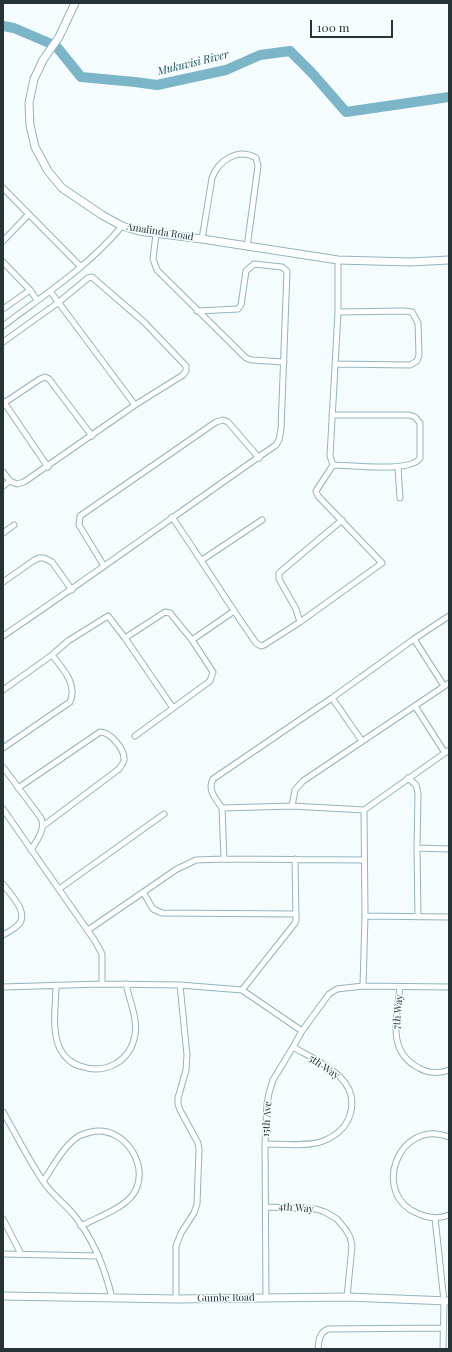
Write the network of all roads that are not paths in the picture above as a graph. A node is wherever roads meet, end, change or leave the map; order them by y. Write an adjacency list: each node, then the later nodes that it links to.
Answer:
1 (75, 3): 4 (street, Amalinda Road)
2 (3, 188): 3 (street)
3 (29, 214): 7 (street); 12 (street)
4 (122, 226): 5 (street, Amalinda Road); 12 (street)
5 (156, 234): 6 (street, Amalinda Road); 18 (street)
6 (202, 239): 8 (street, Amalinda Road); 8 (street)
7 (3, 241)
8 (247, 247): 9 (street, Amalinda Road)
9 (338, 260): 10 (street, Amalinda Road); 19 (street)
10 (449, 260)
11 (3, 262): 13 (street)
12 (81, 267): 14 (street)
13 (30, 290): 15 (street); 17 (street)
14 (50, 291): 15 (street); 16 (street)
15 (37, 300): 20 (street)
16 (58, 302): 21 (street); 25 (street); 25 (street)
17 (3, 309)
18 (197, 311): 22 (street); 22 (street)
19 (338, 312): 23 (street); 23 (street)
20 (3, 326)
21 (3, 342)
22 (284, 362): 28 (street)
23 (336, 364): 26 (street)
24 (4, 402): 27 (street); 30 (street)
25 (135, 405): 27 (street)
26 (332, 415): 29 (street); 31 (street)
27 (92, 436): 30 (street)
28 (259, 458): 36 (street); 42 (street)
29 (333, 465): 31 (street); 38 (street)
30 (48, 467): 33 (street)
31 (398, 467): 35 (street)
32 (3, 472): 33 (street)
33 (10, 481): 34 (street)
34 (3, 486)
35 (400, 498)
36 (172, 518): 41 (street); 42 (street)
37 (262, 520): 41 (street)
38 (342, 520): 47 (street); 47 (street)
39 (14, 525): 40 (street)
40 (3, 533)
41 (202, 560): 45 (street)
42 (104, 566): 44 (street)
43 (3, 582): 44 (street)
44 (72, 590): 48 (street)
45 (234, 611): 47 (street); 51 (street)
46 (449, 616): 50 (street)
47 (300, 622)
48 (3, 636)
49 (125, 638): 51 (street); 52 (street); 57 (street)
50 (414, 639): 53 (street); 55 (street)
51 (192, 640): 57 (street)
52 (52, 655): 54 (street); 60 (street)
53 (447, 685): 56 (street)
54 (3, 690)
55 (332, 698): 59 (street); 66 (street)
56 (415, 706): 59 (street); 61 (street)
57 (173, 708): 58 (street)
58 (135, 736)
59 (362, 741): 65 (street)
60 (3, 748)
61 (447, 751): 63 (street)
62 (3, 767): 64 (street)
63 (408, 778): 68 (street); 71 (street)
64 (18, 788): 70 (street); 70 (street)
65 (292, 806): 66 (street); 68 (street)
66 (222, 808): 74 (street)
67 (3, 809): 73 (street)
68 (364, 810): 76 (street)
69 (164, 814): 78 (street)
70 (43, 826): 73 (street)
71 (417, 848): 72 (street); 82 (street)
72 (449, 849)
73 (31, 850): 78 (street)
74 (224, 859): 75 (street); 79 (street)
75 (295, 859): 76 (street); 80 (street)
76 (364, 860): 81 (street)
77 (3, 884): 85 (street)
78 (58, 889): 84 (street)
79 (143, 892): 80 (street); 84 (street)
80 (296, 914): 94 (street)
81 (365, 916): 82 (street); 90 (street)
82 (418, 917): 83 (street)
83 (449, 917)
84 (88, 930): 86 (street)
85 (3, 935)
86 (102, 984): 87 (street); 88 (street)
87 (126, 984): 88 (street); 89 (street)
88 (56, 985): 91 (street)
89 (180, 985): 94 (street); 114 (street)
90 (363, 986): 92 (street, 15th Ave); 95 (street, 15th Ave)
91 (3, 987)
92 (400, 987): 93 (street, 15th Ave); 97 (street, 7th Way)
93 (449, 987)
94 (242, 990): 95 (street)
95 (302, 1031): 96 (street, 15th Ave)
96 (293, 1047): 100 (street, 15th Ave); 100 (street, 5th Way)
97 (449, 1070)
98 (3, 1112): 101 (street)
99 (449, 1137): 104 (street)
100 (265, 1144): 102 (street, 15th Ave)
101 (43, 1181): 106 (street); 106 (street)
102 (266, 1206): 111 (street, 4th Way); 113 (street, 15th Ave)
103 (449, 1215): 104 (street)
104 (435, 1218): 115 (street)
105 (3, 1219): 108 (street)
106 (81, 1226): 109 (street)
107 (3, 1254): 108 (street)
108 (21, 1254): 109 (street)
109 (98, 1256): 112 (street)
110 (3, 1296): 112 (street, Gumbe Road)
111 (347, 1297): 113 (street, Gumbe Road); 115 (street, Gumbe Road)
112 (112, 1298): 114 (street, Gumbe Road)
113 (266, 1298): 114 (street, Gumbe Road)
114 (176, 1299)
115 (446, 1301): 116 (street)
116 (443, 1328): 117 (street); 118 (street)
117 (318, 1349)
118 (443, 1349)

